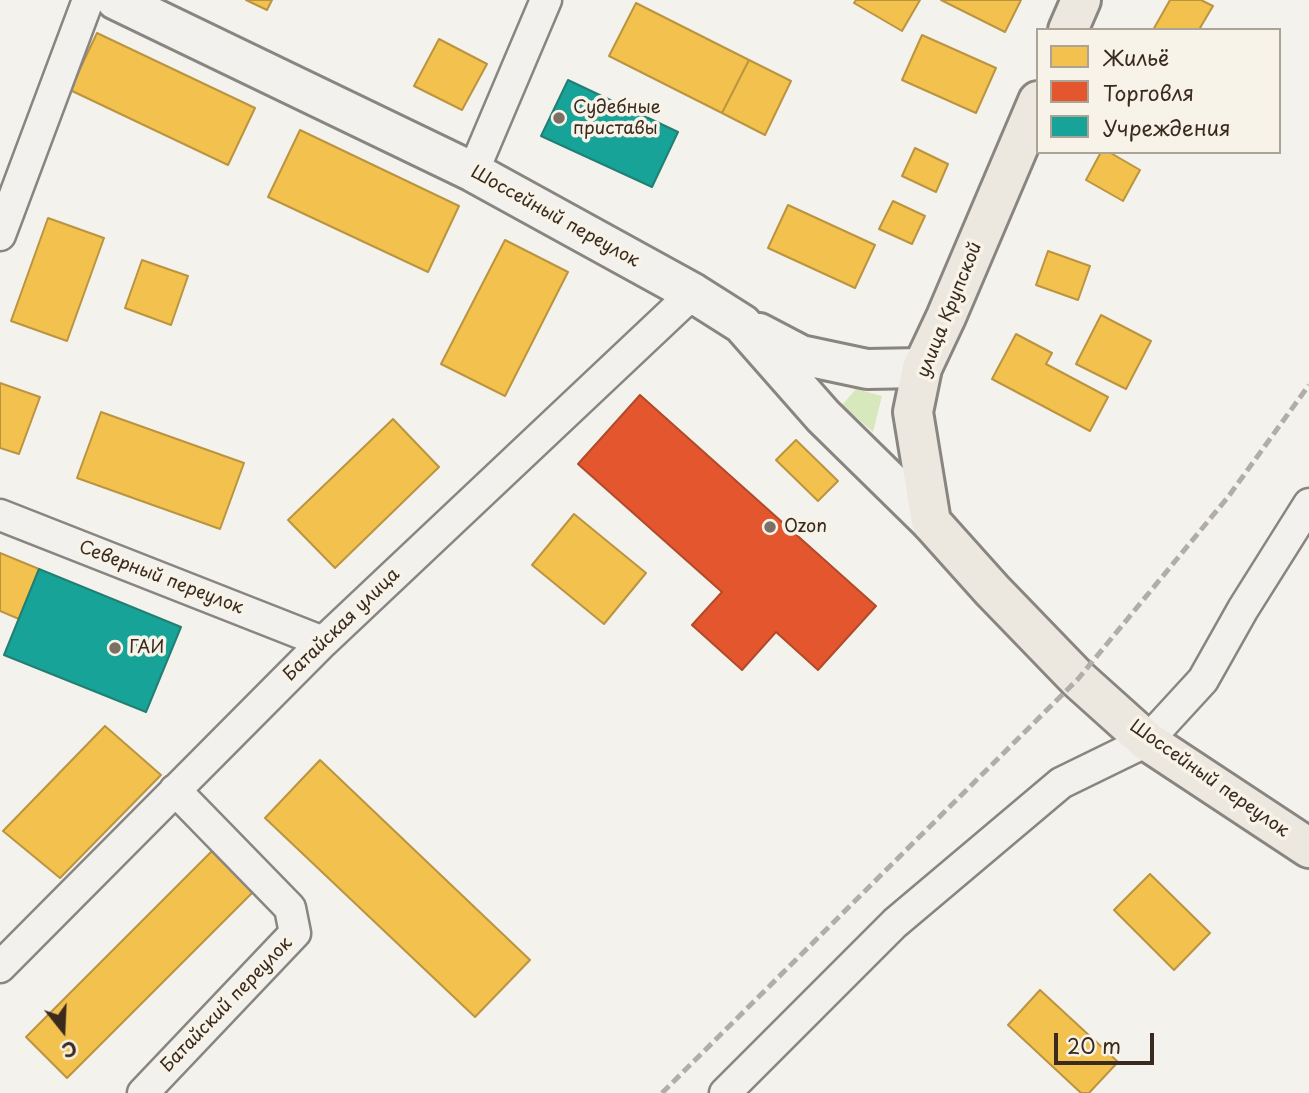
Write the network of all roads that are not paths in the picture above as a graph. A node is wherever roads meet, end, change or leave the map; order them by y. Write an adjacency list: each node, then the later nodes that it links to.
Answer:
1 (88, 0): 8 (street)
2 (116, 0): 7 (main road, Шоссейный переулок)
3 (546, 0): 7 (street)
4 (1080, 0): 5 (main road)
5 (1069, 28)
6 (1036, 106): 11 (main road, улица Крупской)
7 (473, 172): 9 (main road, Шоссейный переулок)
8 (0, 235)
9 (693, 293): 10 (main road, Шоссейный переулок); 15 (street, Батайская улица)
10 (742, 324): 11 (main road); 14 (main road, Шоссейный переулок)
11 (922, 368): 14 (main road, улица Крупской)
12 (1309, 504): 16 (street)
13 (0, 515): 15 (street, Северный переулок)
14 (931, 522): 16 (main road, Шоссейный переулок)
15 (323, 642): 17 (street, Батайская улица)
16 (1147, 741): 18 (main road, Шоссейный переулок); 21 (street)
17 (175, 790): 19 (street, Батайская улица); 20 (street, Батайский переулок)
18 (1309, 848)
19 (0, 967)
20 (143, 1093)
21 (725, 1093)

